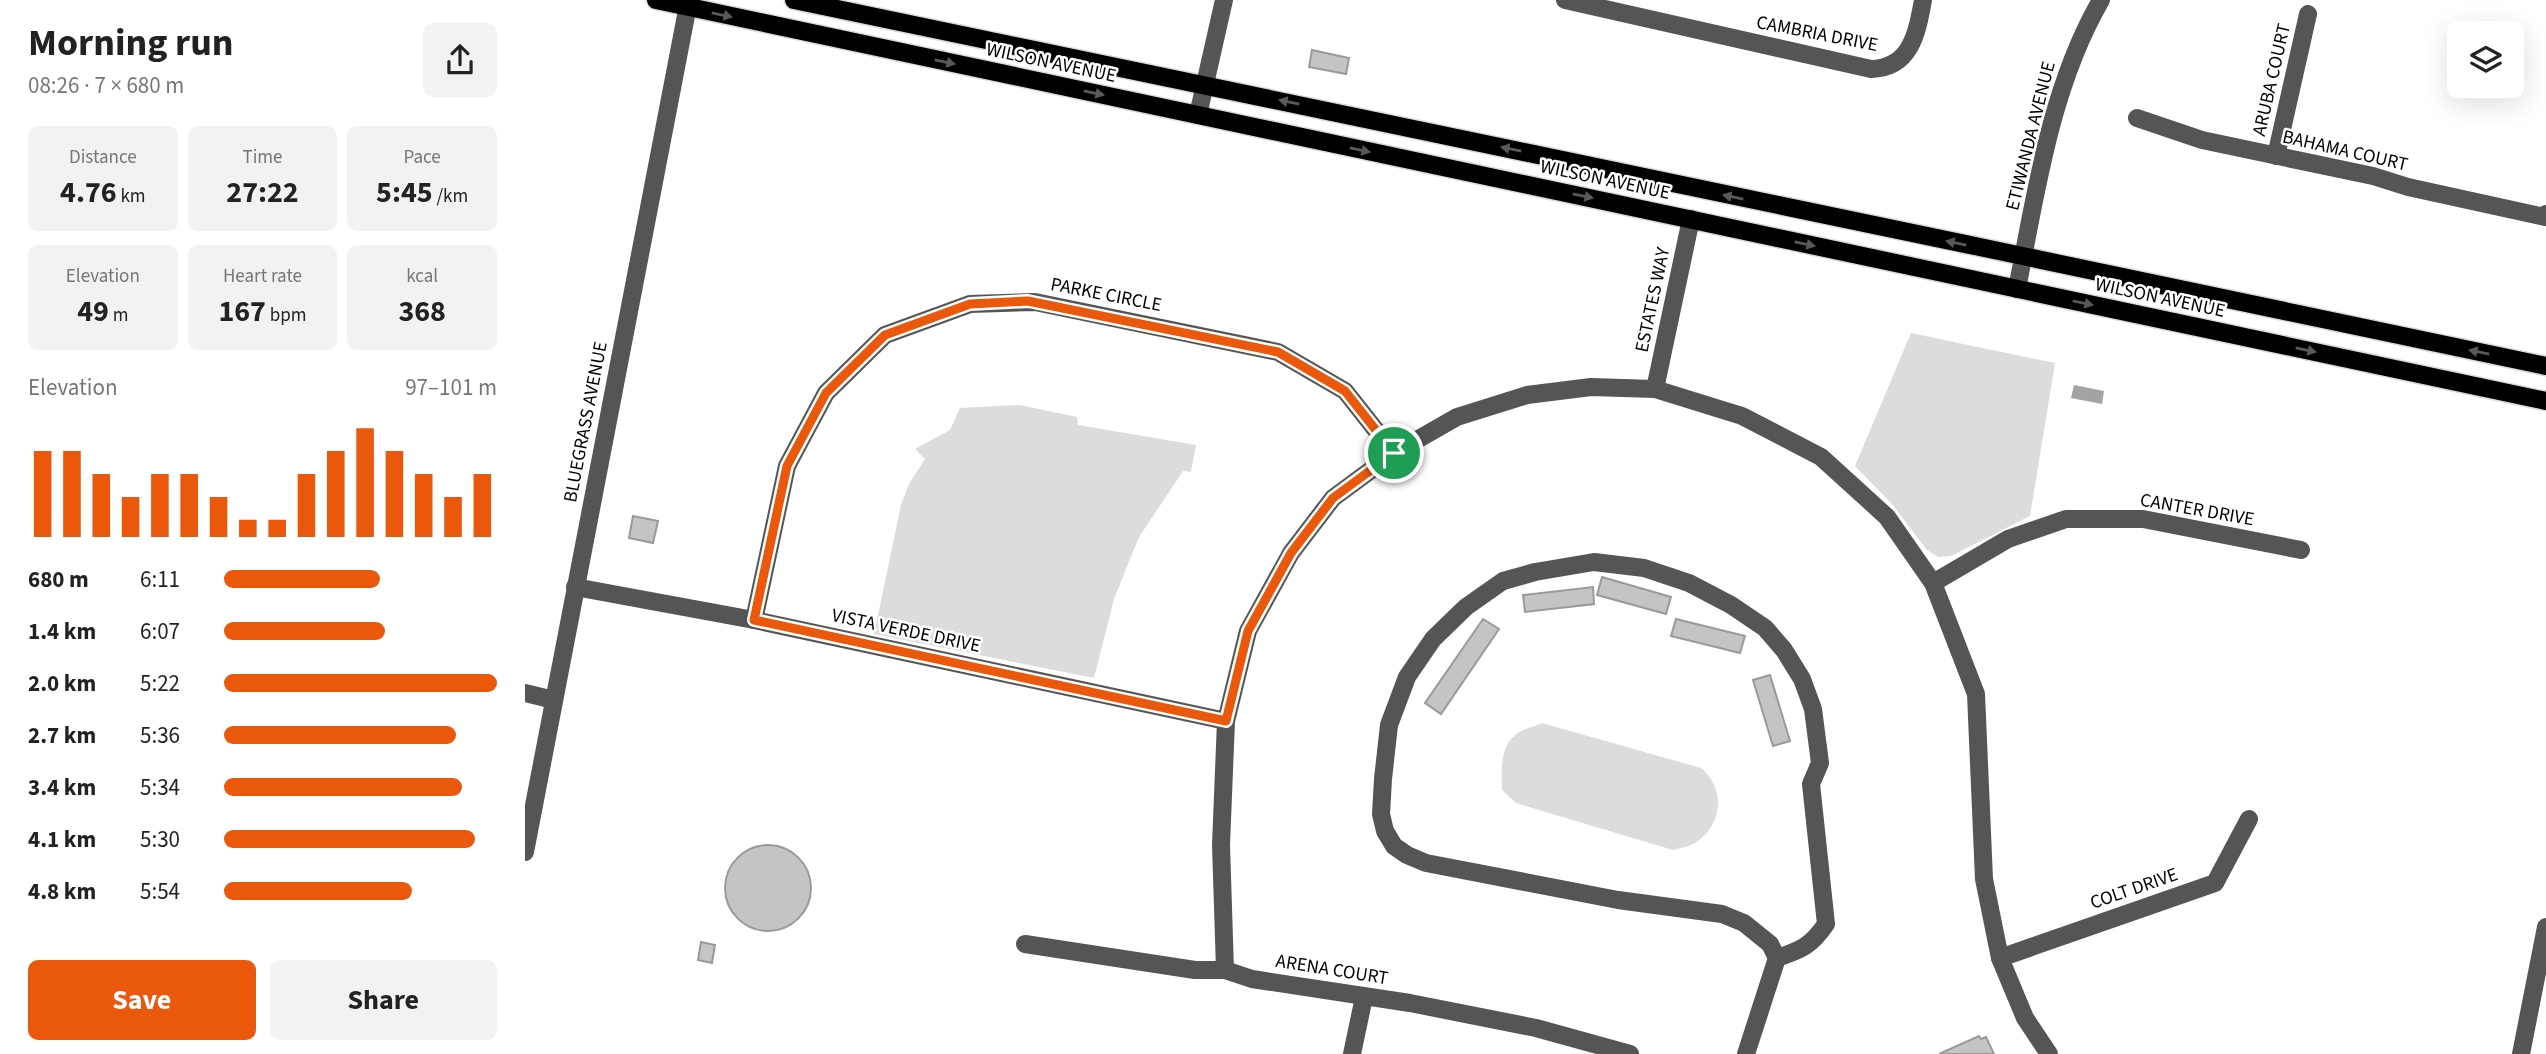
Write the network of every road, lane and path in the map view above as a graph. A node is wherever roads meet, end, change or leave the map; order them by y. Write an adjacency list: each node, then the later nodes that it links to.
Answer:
1 (656, 0): 7 (main road, WILSON AVENUE)
2 (794, 0): 9 (main road, WILSON AVENUE)
3 (1224, 0): 9 (street)
4 (1565, 0): 5 (street, CAMBRIA DRIVE)
5 (1923, 0)
6 (2101, 0): 15 (street, ETIWANDA AVENUE)
7 (689, 4): 10 (main road, WILSON AVENUE, one-way to 10); 23 (street, BLUEGRASS AVENUE)
8 (2308, 14): 12 (street, ARUBA COURT)
9 (1204, 83): 10 (street); 15 (main road, WILSON AVENUE, one-way to 9)
10 (1198, 115): 14 (main road, WILSON AVENUE, one-way to 14)
11 (2137, 118): 12 (street, BAHAMA COURT)
12 (2277, 156): 13 (street, BAHAMA COURT)
13 (2546, 215)
14 (1691, 219): 16 (main road, WILSON AVENUE, one-way to 16); 18 (street, ESTATES WAY)
15 (2023, 257): 16 (street, ETIWANDA AVENUE); 17 (main road, WILSON AVENUE, one-way to 15)
16 (2017, 289): 19 (main road, WILSON AVENUE, one-way to 19)
17 (2546, 366)
18 (1655, 389): 20 (street); 22 (street)
19 (2546, 401)
20 (1394, 453): 24 (street, PARKE CIRCLE); 27 (street)
21 (2301, 550): 22 (street, CANTER DRIVE)
22 (1933, 583): 33 (street)
23 (575, 587): 24 (street, VISTA VERDE DRIVE); 26 (street, BLUEGRASS AVENUE)
24 (754, 620): 27 (street, VISTA VERDE DRIVE)
25 (525, 694): 26 (street)
26 (554, 700): 29 (street, BLUEGRASS AVENUE)
27 (1226, 721): 35 (street)
28 (2249, 819): 33 (street, COLT DRIVE)
29 (525, 852)
30 (2546, 927): 34 (street)
31 (1025, 944): 35 (street, ARENA COURT)
32 (1777, 958): 32 (street); 39 (street)
33 (2000, 958): 40 (street)
34 (2542, 963): 41 (street)
35 (1225, 970): 36 (street, ARENA COURT)
36 (1364, 998): 37 (street); 38 (street, ARENA COURT)
37 (1352, 1054)
38 (1630, 1054)
39 (1746, 1054)
40 (2049, 1054)
41 (2521, 1054)

